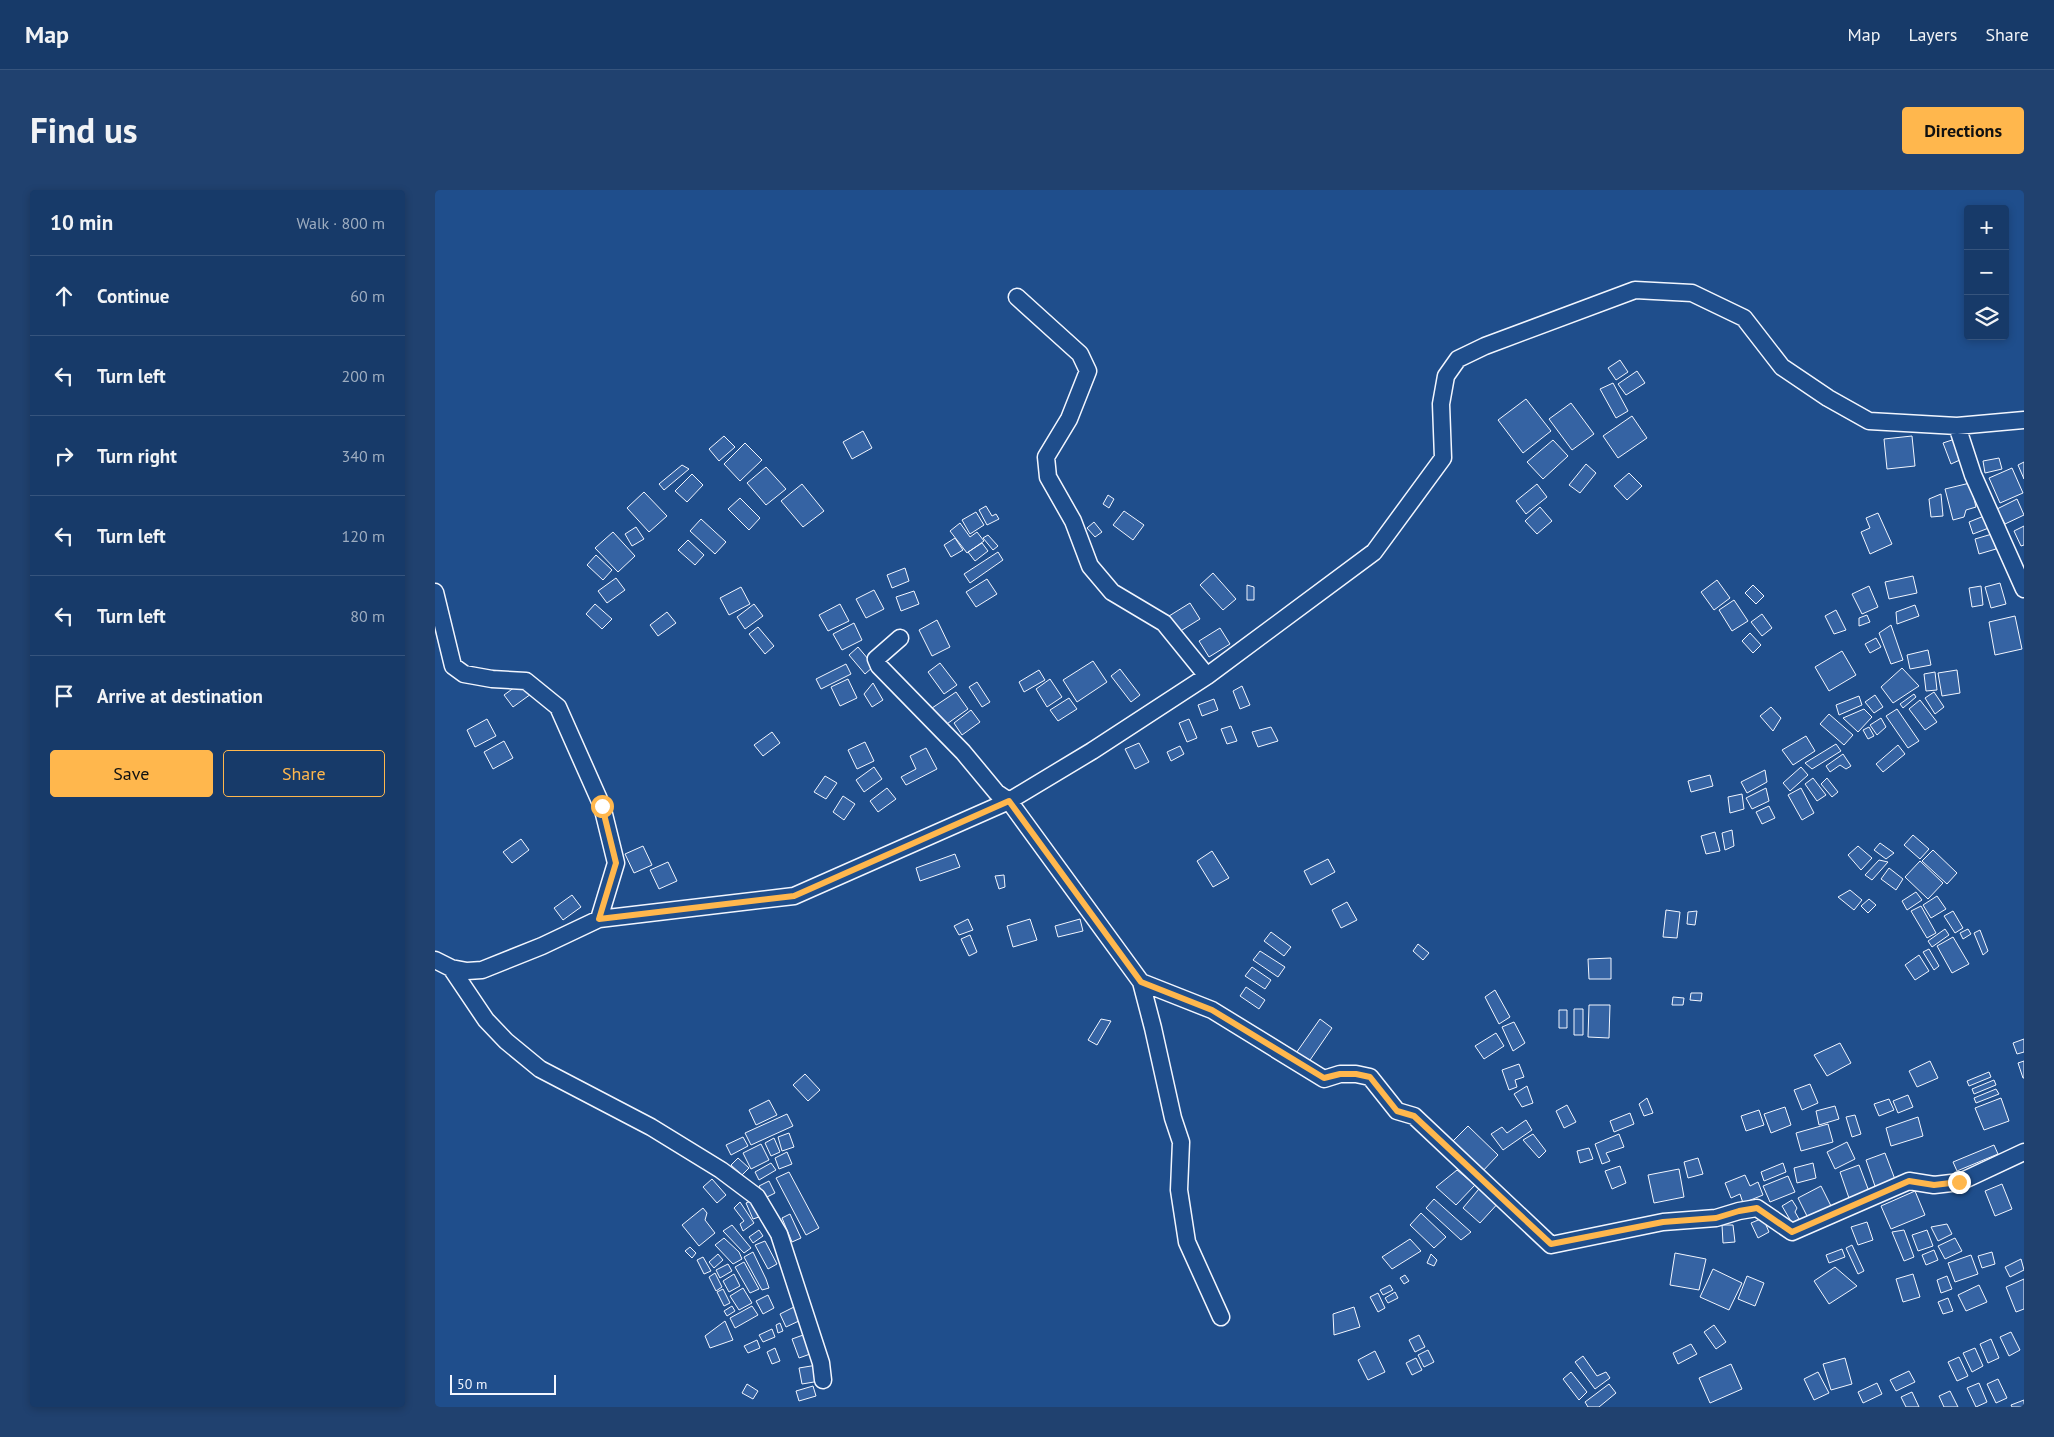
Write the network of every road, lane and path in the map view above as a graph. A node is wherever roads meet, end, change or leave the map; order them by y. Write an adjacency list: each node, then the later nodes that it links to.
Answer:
1 (1017, 297): 7 (street)
2 (2024, 420): 3 (street)
3 (1957, 426): 4 (street); 7 (street)
4 (2024, 589)
5 (435, 592): 9 (street)
6 (900, 638): 8 (street)
7 (1207, 676): 8 (street)
8 (1009, 801): 9 (street); 12 (street)
9 (599, 919): 11 (street)
10 (435, 960): 11 (street)
11 (451, 968): 15 (street)
12 (1141, 982): 13 (street); 14 (street)
13 (2024, 1152)
14 (1221, 1316)
15 (823, 1380)

